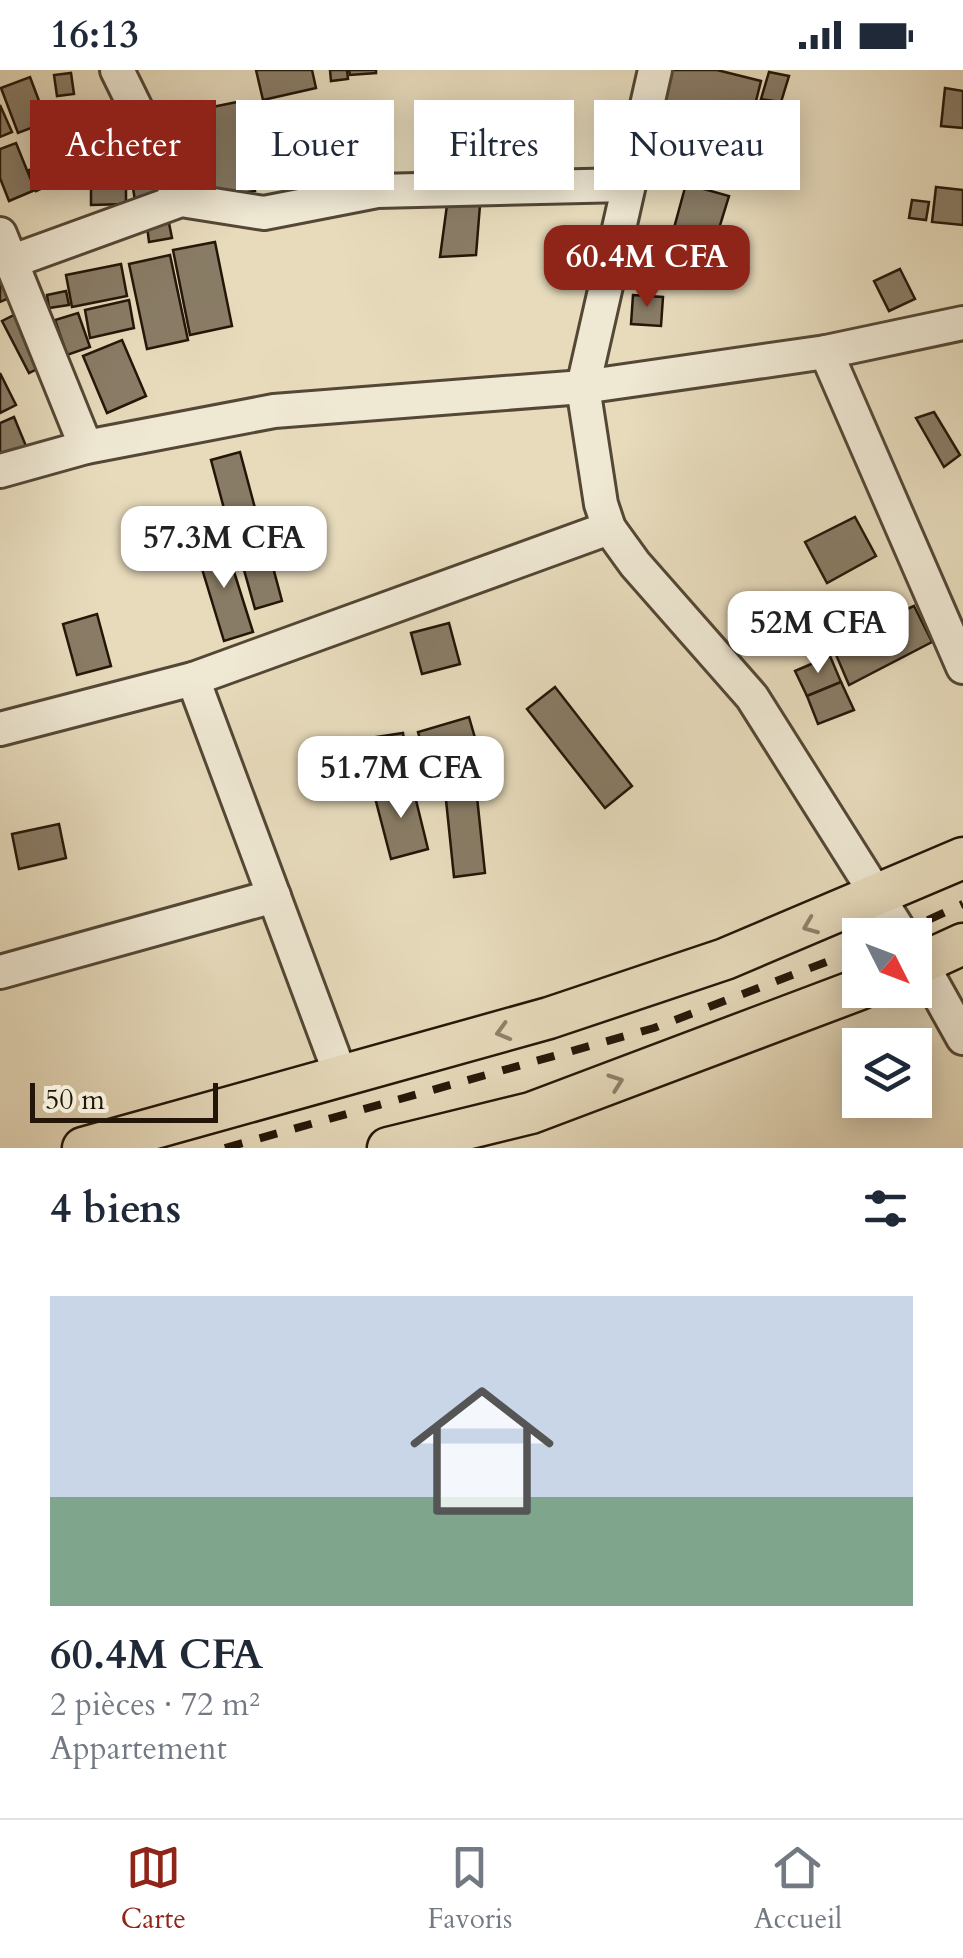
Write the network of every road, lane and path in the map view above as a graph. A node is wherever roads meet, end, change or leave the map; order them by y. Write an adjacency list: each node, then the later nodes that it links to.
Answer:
1 (117, 70): 6 (street)
2 (655, 70): 3 (street)
3 (647, 100)
4 (594, 186): 6 (street)
5 (625, 190): 10 (street)
6 (181, 200): 7 (street)
7 (7, 247): 11 (street)
8 (963, 324): 9 (street)
9 (826, 352): 10 (street); 14 (street)
10 (582, 387): 11 (street); 13 (street)
11 (86, 447): 12 (street)
12 (0, 471)
13 (609, 528): 16 (street); 20 (street)
14 (954, 626): 15 (street)
15 (963, 667)
16 (192, 679): 17 (street); 19 (street)
17 (0, 729)
18 (963, 858): 20 (main road)
19 (274, 896): 24 (street); 28 (street)
20 (875, 897): 21 (street); 28 (main road, one-way to 28)
21 (889, 918)
22 (963, 944): 23 (main road)
23 (932, 950)
24 (0, 972)
25 (932, 985): 27 (street)
26 (842, 996): 30 (main road, one-way to 26)
27 (963, 1038)
28 (342, 1078): 29 (main road)
29 (83, 1148)
30 (388, 1148)

